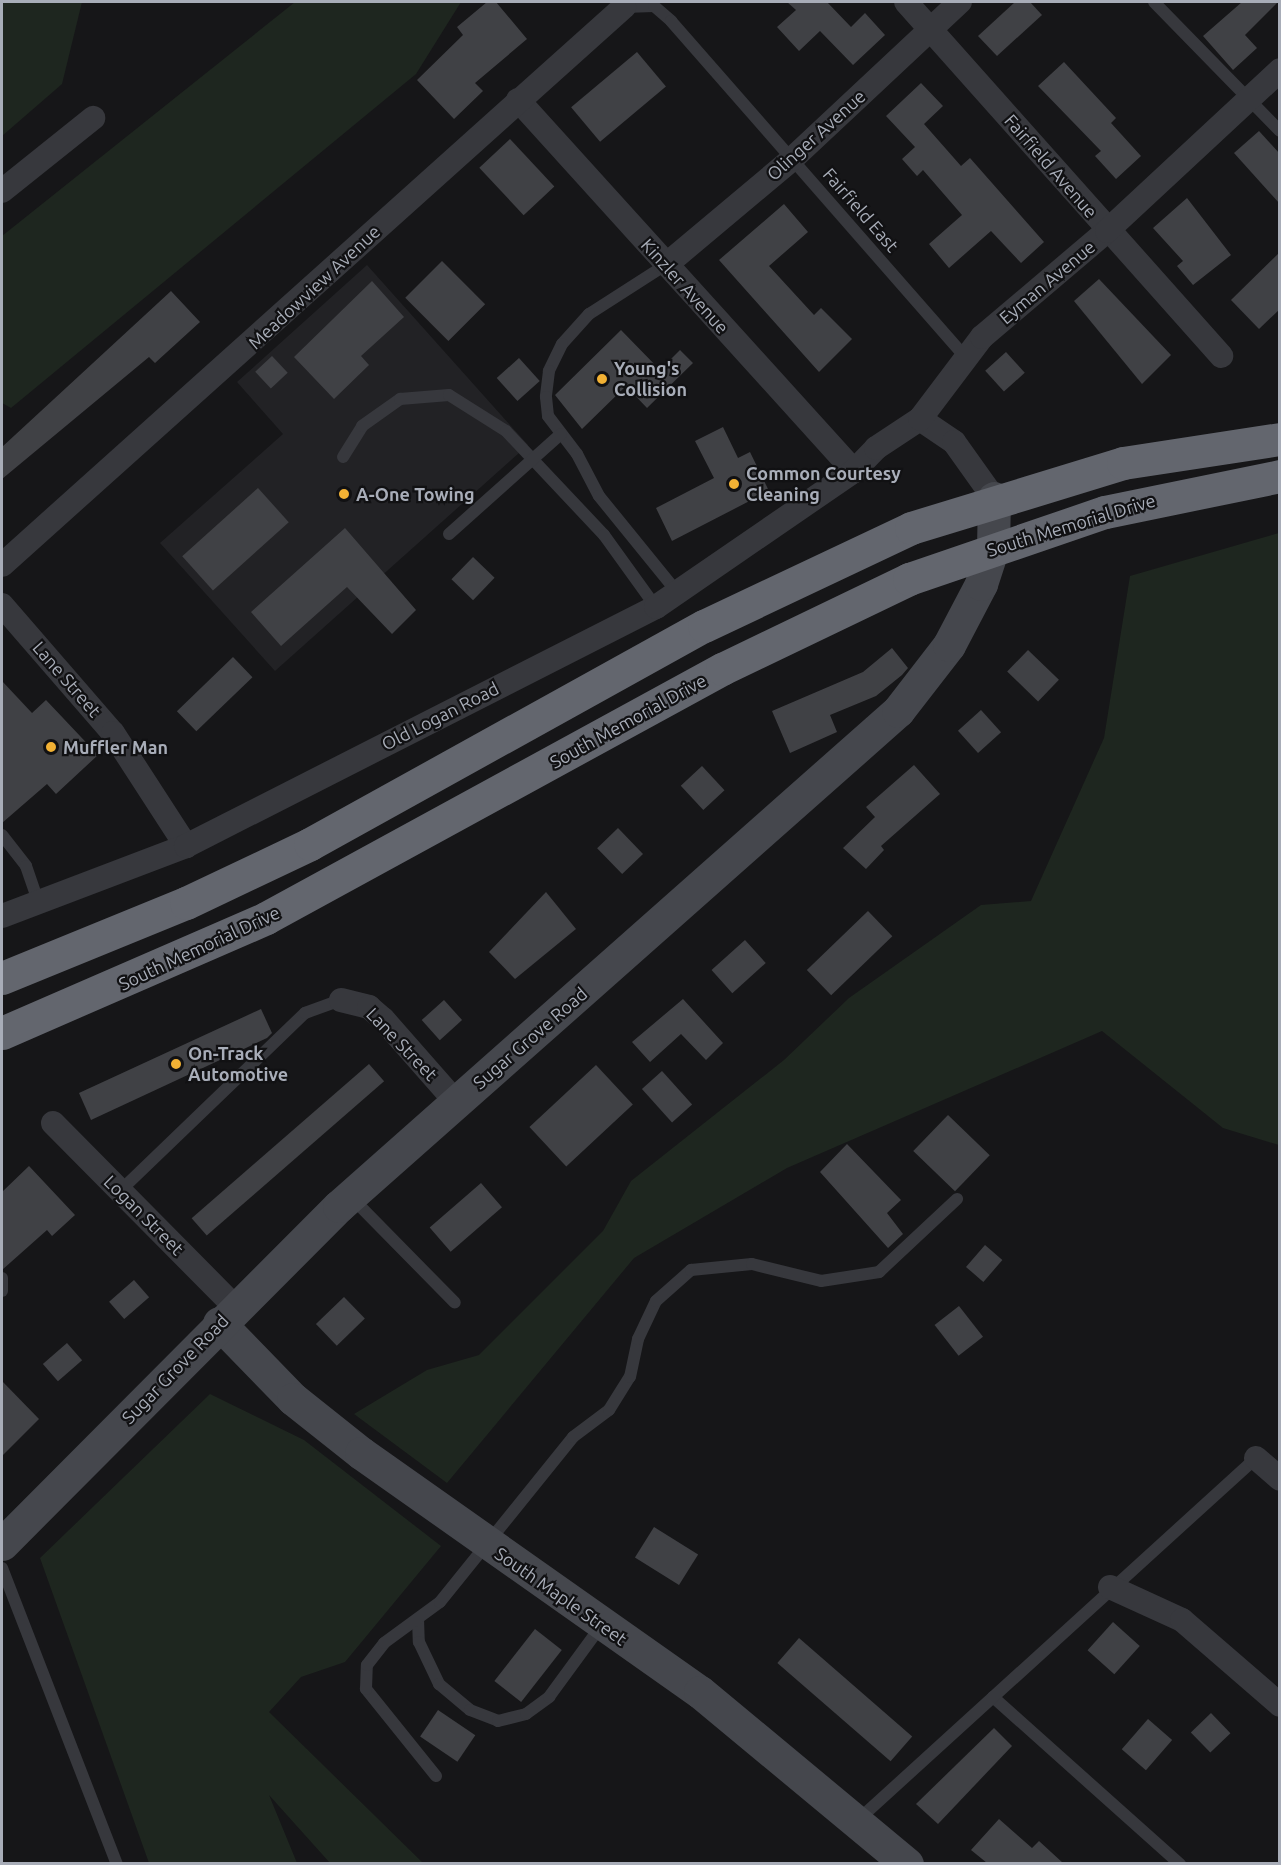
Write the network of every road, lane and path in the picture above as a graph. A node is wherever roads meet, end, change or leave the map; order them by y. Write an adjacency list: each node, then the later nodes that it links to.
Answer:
1 (906, 2): 5 (street, Fairfield Avenue)
2 (960, 2): 5 (street, Olinger Avenue)
3 (1154, 2): 8 (lane)
4 (624, 7): 7 (street, Meadowview Avenue); 11 (lane, Fairfield East)
5 (932, 31): 11 (street, Olinger Avenue); 13 (street, Fairfield Avenue)
6 (1280, 70): 8 (street, Eyman Avenue)
7 (518, 100): 14 (street, Kinzler Avenue); 27 (street, Meadowview Avenue)
8 (1251, 101): 10 (lane); 13 (street, Eyman Avenue)
9 (93, 118): 12 (street)
10 (1280, 131)
11 (792, 159): 14 (street, Olinger Avenue); 15 (lane, Fairfield East)
12 (2, 191)
13 (1107, 231): 15 (street, Eyman Avenue); 16 (street, Fairfield Avenue)
14 (667, 264): 18 (lane); 22 (street, Kinzler Avenue)
15 (964, 356): 17 (street, Eyman Avenue)
16 (1221, 356)
17 (920, 419): 22 (street, Eyman Avenue); 24 (street)
18 (561, 434): 21 (lane); 28 (lane)
19 (1280, 439): 24 (highway)
20 (343, 457): 21 (lane)
21 (533, 459): 25 (lane); 30 (lane)
22 (854, 471): 28 (street, Old Logan Road)
23 (1280, 476): 26 (highway, South Memorial Drive)
24 (994, 498): 26 (street, Sugar Grove Road); 35 (highway)
25 (449, 534)
26 (993, 547): 37 (highway, South Memorial Drive); 38 (street, Sugar Grove Road)
27 (2, 565)
28 (677, 592): 30 (street, Old Logan Road)
29 (2, 605): 32 (street, Lane Street)
30 (656, 607): 32 (street, Old Logan Road)
31 (2, 835): 33 (lane)
32 (186, 846): 33 (street, Old Logan Road)
33 (39, 903): 34 (street, Old Logan Road)
34 (2, 916)
35 (2, 978)
36 (341, 1000): 38 (street, Lane Street); 40 (lane)
37 (2, 1033)
38 (456, 1102): 41 (street, Sugar Grove Road)
39 (53, 1123): 40 (street, Logan Street)
40 (120, 1191): 46 (street, Logan Street)
41 (350, 1196): 45 (lane); 46 (street, Sugar Grove Road)
42 (957, 1199): 50 (lane)
43 (2, 1278): 44 (lane)
44 (2, 1291)
45 (455, 1303)
46 (227, 1315): 49 (street, Sugar Grove Road); 50 (street, South Maple Street)
47 (1256, 1458): 48 (street); 52 (lane)
48 (1280, 1479)
49 (6, 1529)
50 (489, 1547): 53 (lane); 54 (street, South Maple Street)
51 (2, 1568): 59 (lane)
52 (1110, 1587): 55 (lane); 56 (street)
53 (418, 1619): 54 (lane); 57 (lane)
54 (602, 1624): 58 (street, South Maple Street)
55 (993, 1697): 58 (lane); 61 (lane)
56 (1280, 1705)
57 (436, 1776)
58 (858, 1820): 60 (street, South Maple Street)
59 (117, 1863)
60 (907, 1863)
61 (1180, 1863)

